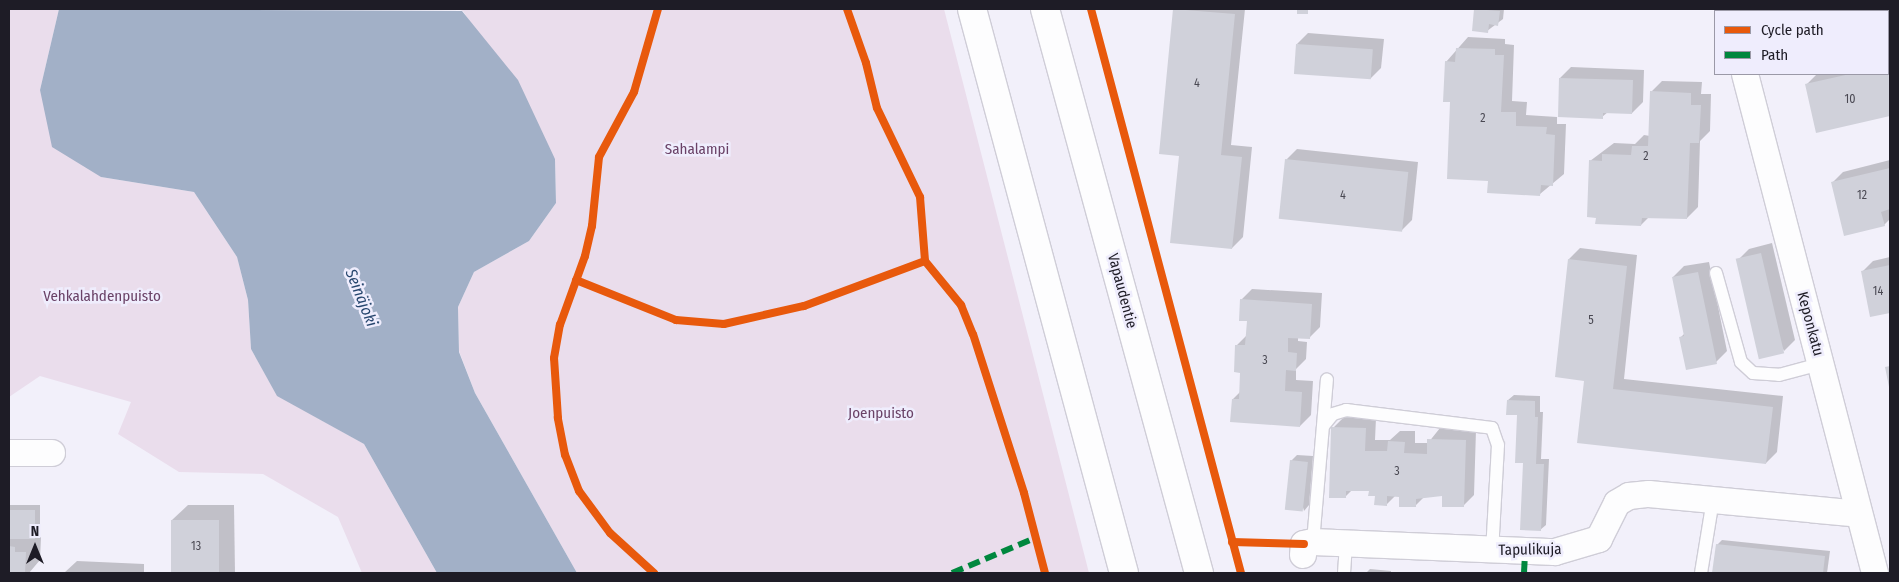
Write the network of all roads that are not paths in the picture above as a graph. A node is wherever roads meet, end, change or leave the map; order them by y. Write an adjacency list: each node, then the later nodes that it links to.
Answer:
1 (972, 9): 15 (main road)
2 (1046, 9): 16 (main road, Vapaudentie)
3 (1745, 75): 5 (street, Keponkatu)
4 (1716, 273): 5 (lane)
5 (1820, 364): 11 (street, Keponkatu)
6 (1328, 380): 7 (lane)
7 (1324, 425): 13 (lane); 14 (lane)
8 (9, 453): 9 (street)
9 (52, 453)
10 (1713, 500): 11 (street, Tapulikuja); 14 (street, Tapulikuja); 18 (lane)
11 (1860, 514): 19 (street, Keponkatu)
12 (1346, 543): 13 (street, Tapulikuja); 14 (street, Tapulikuja); 17 (lane)
13 (1308, 548)
14 (1492, 551)
15 (1124, 573)
16 (1199, 573)
17 (1344, 573)
18 (1701, 573)
19 (1875, 573)

